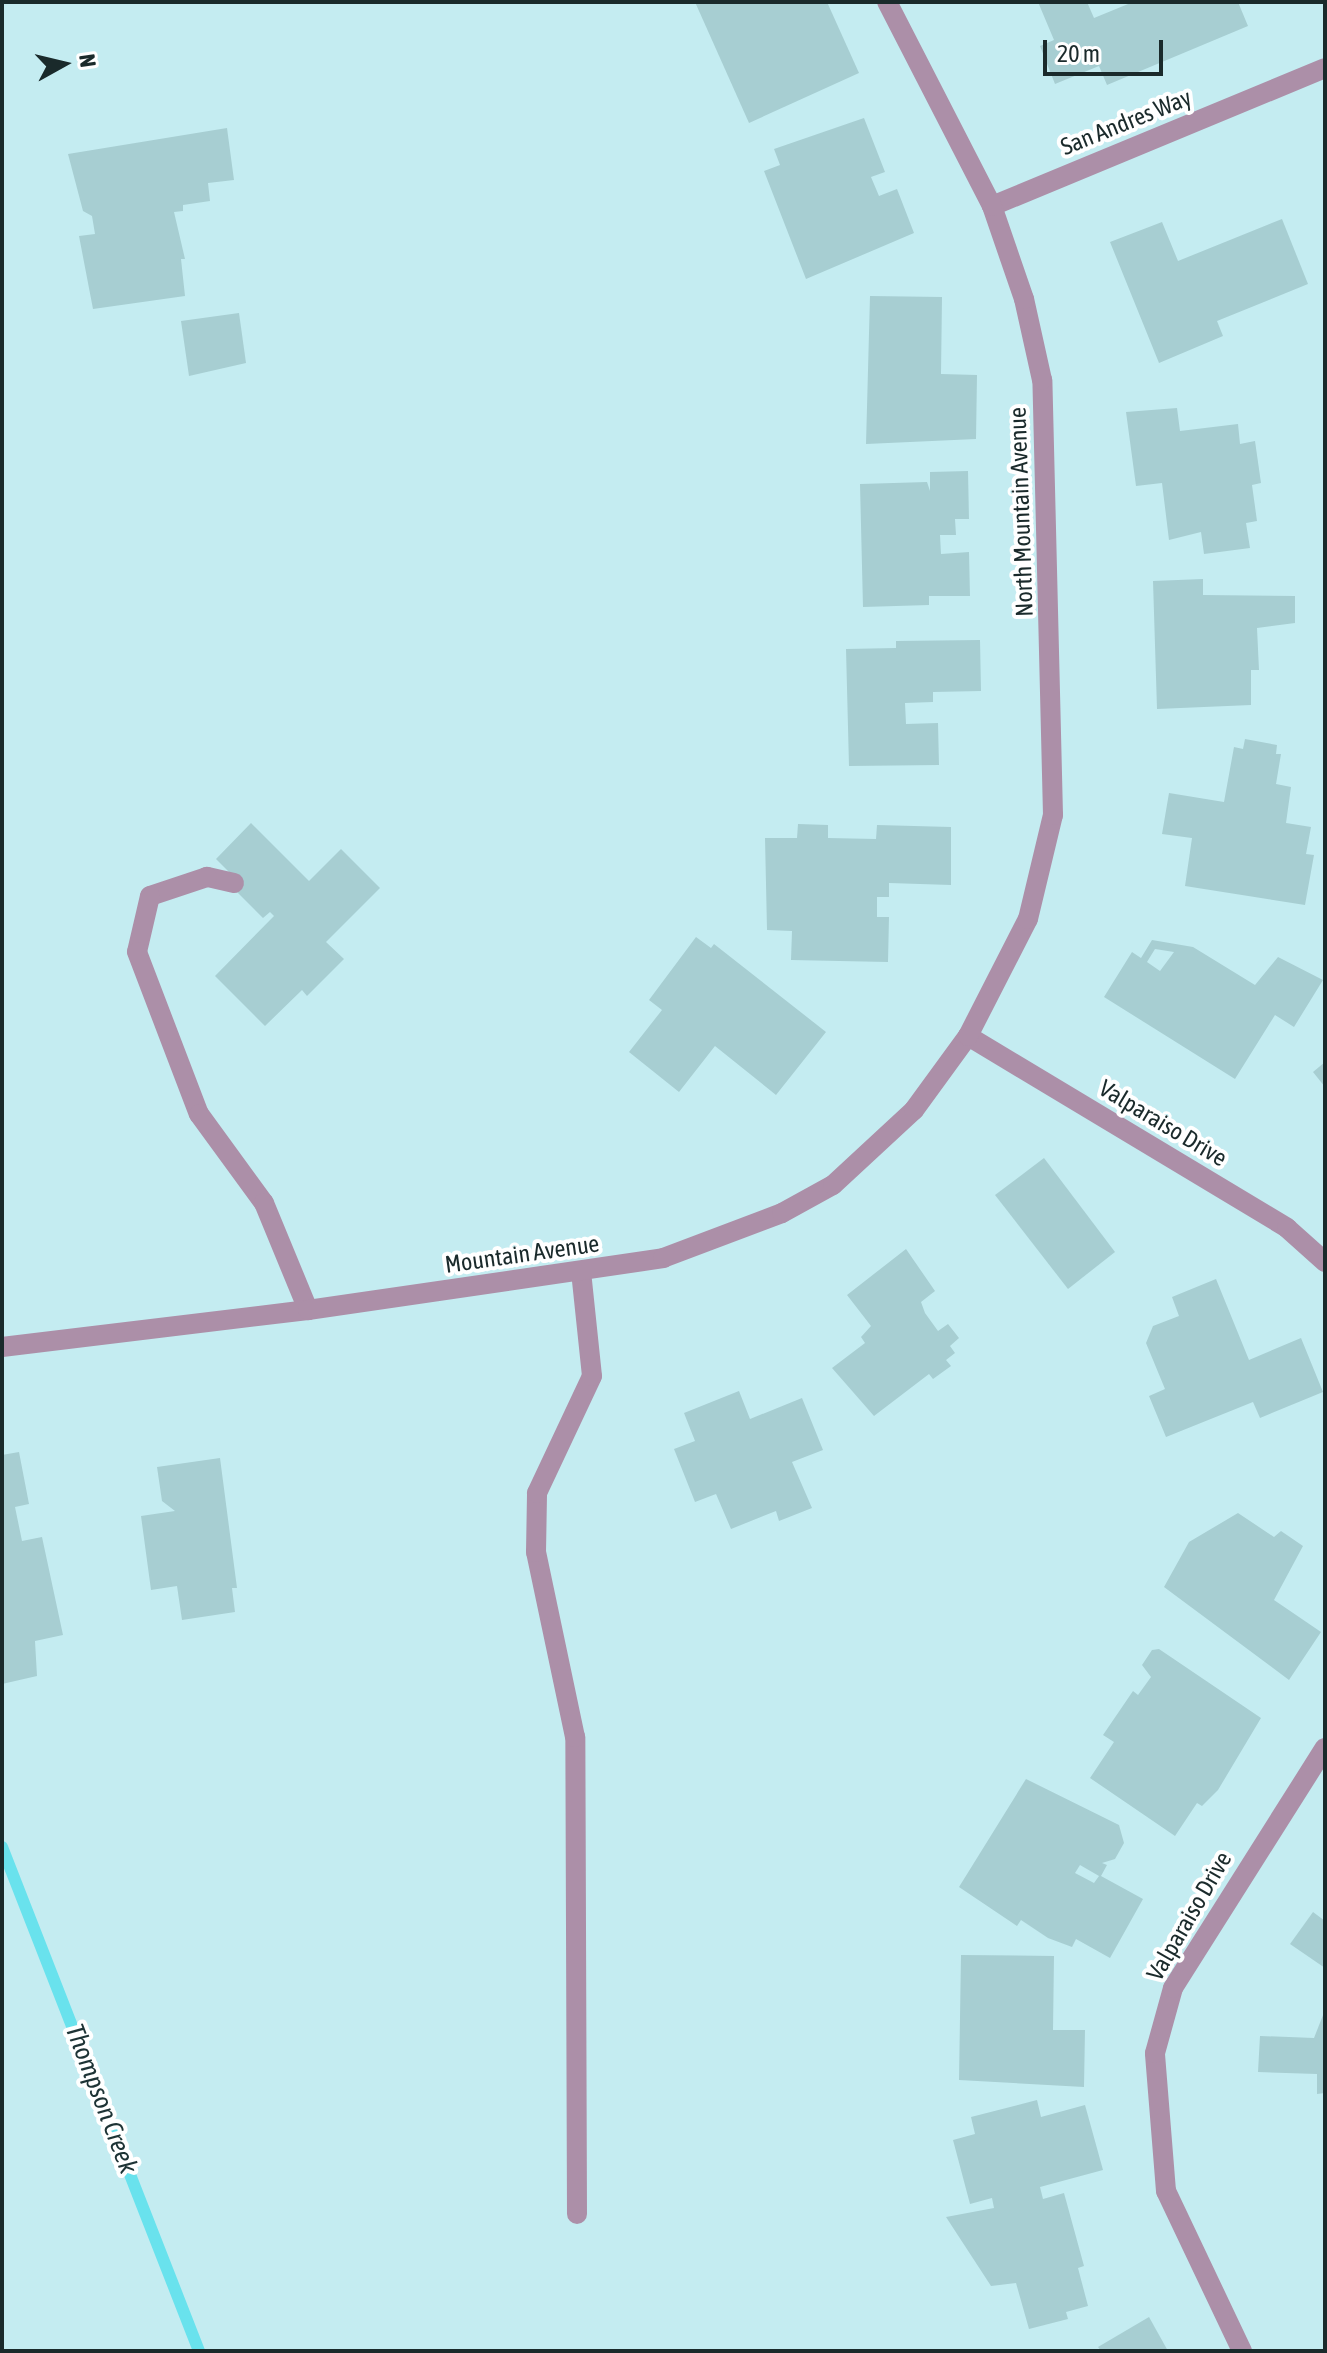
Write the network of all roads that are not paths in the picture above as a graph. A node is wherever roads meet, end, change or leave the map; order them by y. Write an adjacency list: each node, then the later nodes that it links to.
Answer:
1 (887, 2): 3 (street, North Mountain Avenue)
2 (1325, 68): 3 (street, San Andres Way)
3 (992, 206): 5 (street, North Mountain Avenue)
4 (234, 883): 8 (street)
5 (968, 1036): 6 (street, Valparaiso Drive); 7 (street, Mountain Avenue)
6 (1325, 1262)
7 (581, 1272): 8 (street, Mountain Avenue); 11 (street)
8 (308, 1310): 9 (street, Mountain Avenue)
9 (2, 1347)
10 (1325, 1748): 12 (street, Valparaiso Drive)
11 (577, 2214)
12 (1242, 2351)

